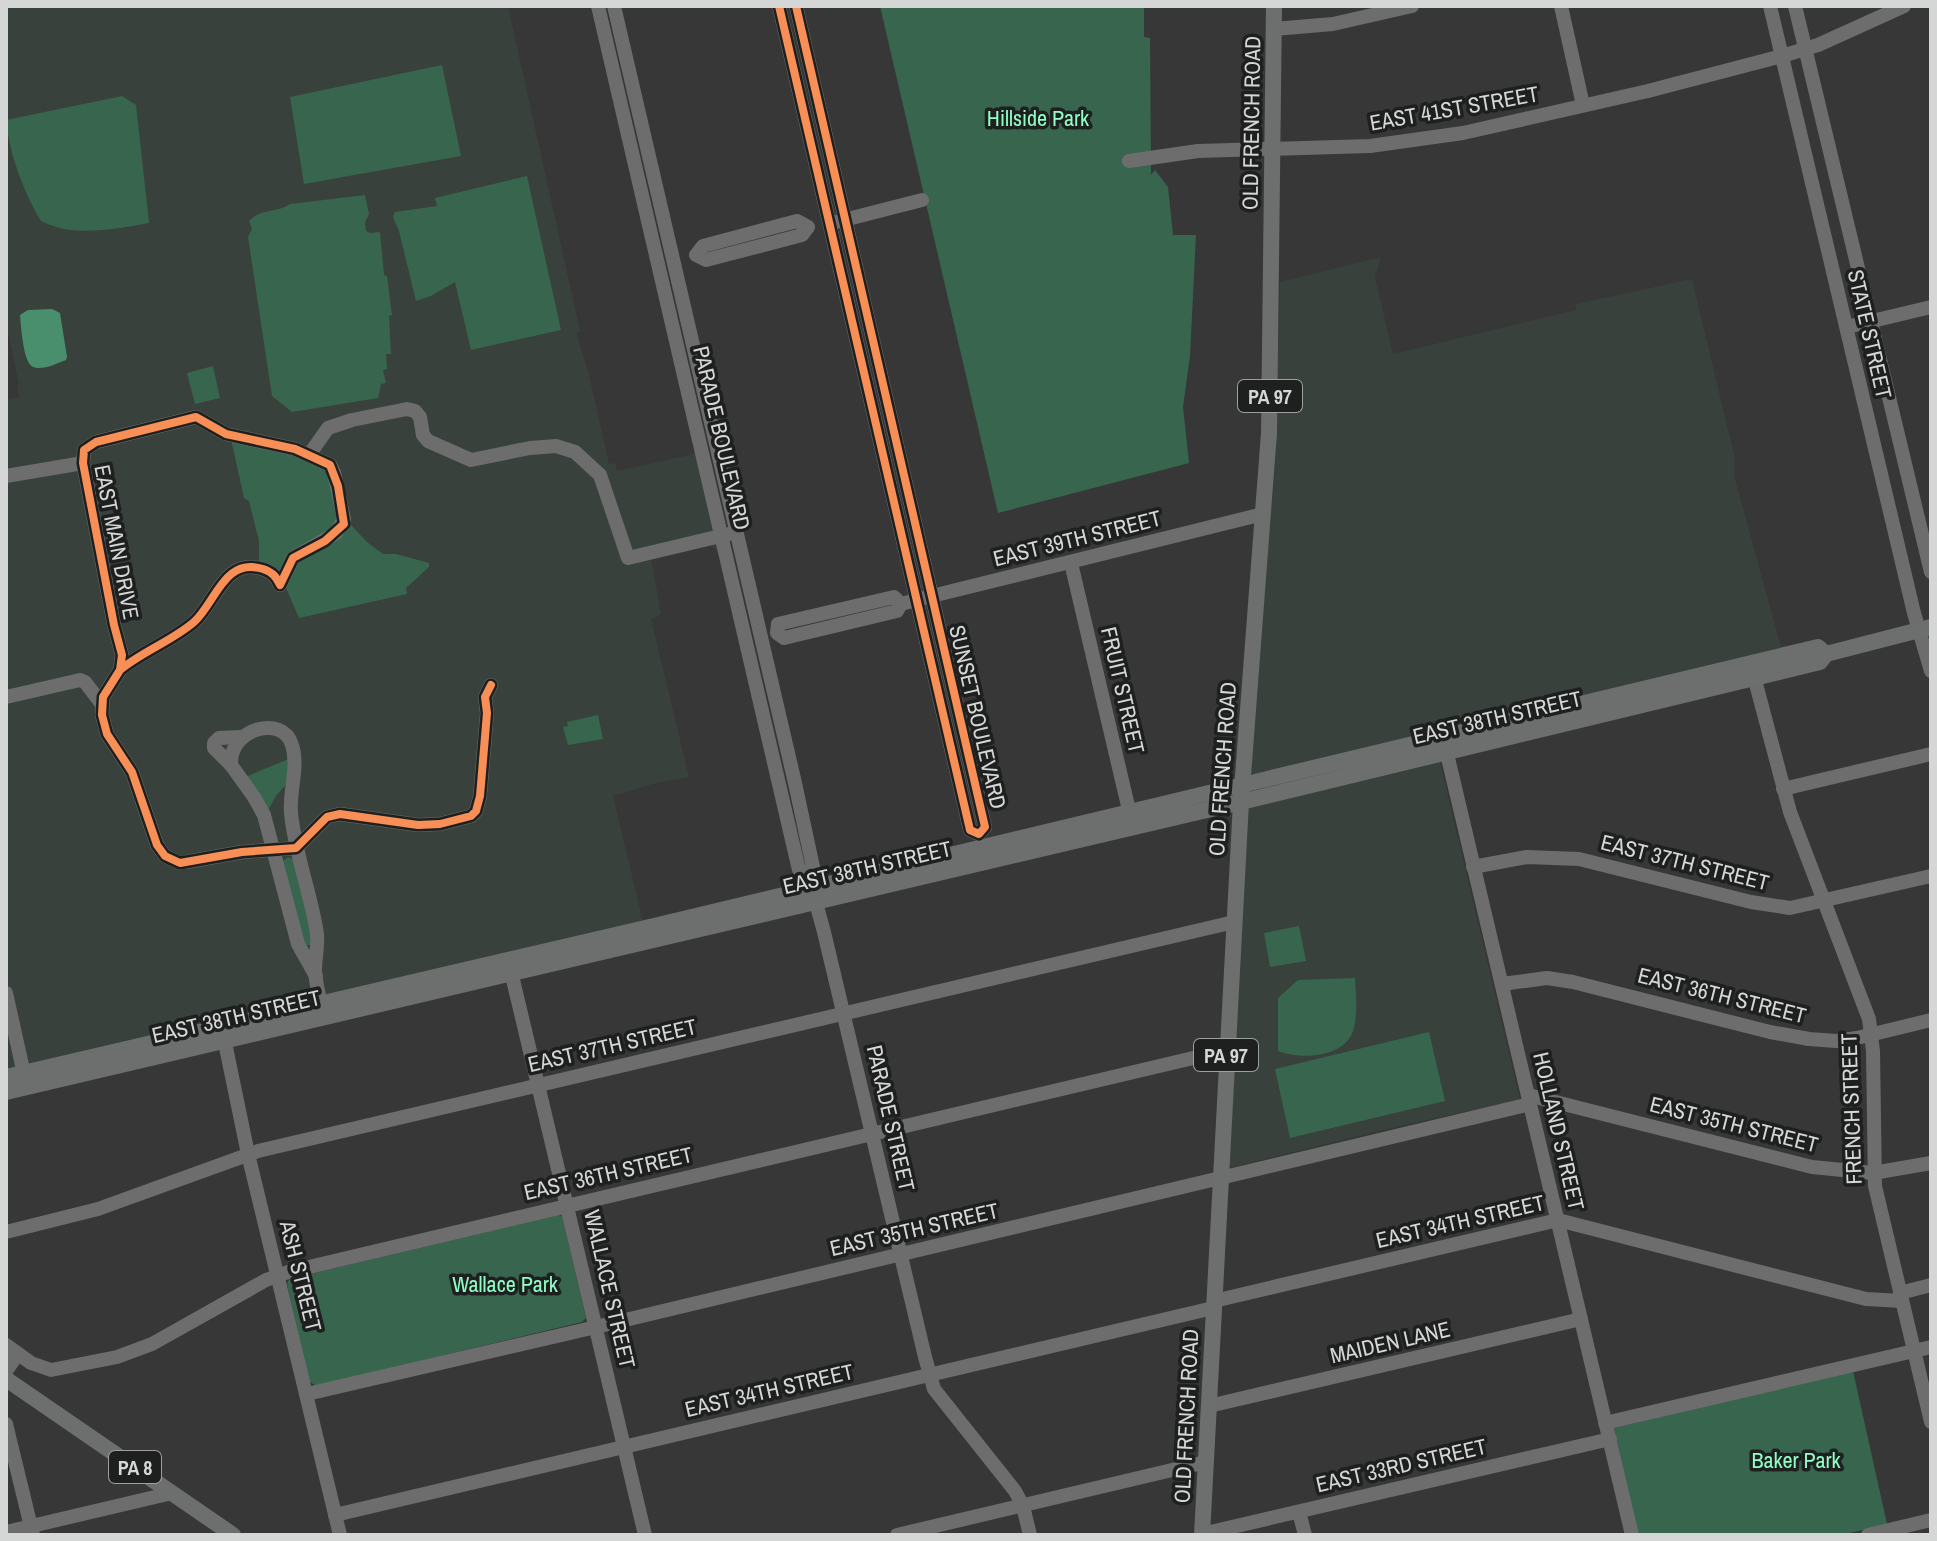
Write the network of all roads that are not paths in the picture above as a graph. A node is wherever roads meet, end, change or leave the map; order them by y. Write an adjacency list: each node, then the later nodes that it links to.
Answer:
1 (598, 6): 21 (street, PARADE BOULEVARD)
2 (614, 6): 20 (street, PARADE BOULEVARD)
3 (779, 6): 19 (street, SUNSET BOULEVARD)
4 (796, 6): 18 (street, SUNSET BOULEVARD)
5 (1274, 6): 11 (main road, OLD FRENCH ROAD / PA 97)
6 (1412, 6): 11 (street)
7 (1561, 6): 14 (street)
8 (1770, 6): 13 (street, STATE STREET)
9 (1795, 6): 12 (street, STATE STREET)
10 (1904, 6): 12 (street, EAST 41ST STREET)
11 (1274, 29): 15 (main road, OLD FRENCH ROAD / PA 97)
12 (1805, 49): 13 (street, EAST 41ST STREET); 23 (street, STATE STREET)
13 (1782, 56): 14 (street, EAST 41ST STREET); 24 (street, STATE STREET)
14 (1583, 105): 15 (street, EAST 41ST STREET)
15 (1273, 148): 16 (street, EAST 41ST STREET); 28 (main road, OLD FRENCH ROAD / PA 97)
16 (1129, 161)
17 (922, 200): 18 (street)
18 (845, 220): 19 (street); 32 (street, SUNSET BOULEVARD)
19 (829, 223): 20 (street); 32 (street, SUNSET BOULEVARD)
20 (674, 259): 21 (street); 29 (street, PARADE BOULEVARD)
21 (657, 263): 29 (street, PARADE BOULEVARD)
22 (1931, 307): 23 (street)
23 (1871, 322): 24 (street); 31 (street, STATE STREET)
24 (1847, 327): 33 (street, STATE STREET)
25 (309, 455): 26 (street, EAST MAIN DRIVE); 29 (street); 36 (street)
26 (83, 463): 27 (street); 36 (street, EAST MAIN DRIVE)
27 (6, 476)
28 (1263, 514): 30 (street, EAST 39TH STREET); 45 (main road, OLD FRENCH ROAD / PA 97)
29 (729, 534): 34 (street, PARADE BOULEVARD); 35 (street, PARADE BOULEVARD)
30 (1071, 563): 32 (street, EAST 39TH STREET); 46 (street, FRUIT STREET)
31 (1931, 572)
32 (924, 599): 34 (street, EAST 39TH STREET); 48 (street, SUNSET BOULEVARD)
33 (1925, 629): 37 (main road, EAST 38TH STREET); 38 (street, STATE STREET)
34 (769, 635): 35 (street, EAST 39TH STREET); 52 (street, PARADE BOULEVARD)
35 (746, 641): 52 (street, PARADE BOULEVARD)
36 (120, 670): 41 (street)
37 (1753, 671): 42 (main road, EAST 38TH STREET); 44 (street, FRENCH STREET)
38 (1931, 671)
39 (491, 685): 47 (street)
40 (6, 697): 41 (street)
41 (101, 703): 49 (street)
42 (1445, 744): 45 (main road, EAST 38TH STREET); 50 (street, HOLLAND STREET)
43 (1931, 754): 44 (street)
44 (1783, 789): 53 (street, FRENCH STREET)
45 (1241, 794): 46 (main road, EAST 38TH STREET); 54 (main road, OLD FRENCH ROAD / PA 97)
46 (1131, 820): 48 (main road, EAST 38TH STREET)
47 (296, 848): 49 (street); 49 (street); 56 (street)
48 (982, 848): 52 (main road, EAST 38TH STREET)
49 (274, 851): 56 (street)
50 (1473, 867): 53 (street, EAST 37TH STREET); 57 (street, HOLLAND STREET)
51 (1931, 876): 53 (street, EAST 37TH STREET)
52 (811, 888): 55 (main road, EAST 38TH STREET); 60 (street, PARADE STREET)
53 (1823, 901): 63 (street, FRENCH STREET)
54 (1234, 922): 60 (street, EAST 37TH STREET); 64 (main road, OLD FRENCH ROAD / PA 97)
55 (510, 967): 59 (main road, EAST 38TH STREET); 67 (street, WALLACE STREET)
56 (316, 976): 59 (street)
57 (1502, 984): 63 (street, EAST 36TH STREET); 69 (street, HOLLAND STREET)
58 (6, 993): 66 (street)
59 (323, 1011): 62 (main road, EAST 38TH STREET)
60 (844, 1013): 67 (street, EAST 37TH STREET); 70 (street, PARADE STREET)
61 (1931, 1020): 63 (street, EAST 36TH STREET)
62 (223, 1034): 66 (main road, EAST 38TH STREET); 71 (street, ASH STREET)
63 (1872, 1035): 73 (street, FRENCH STREET)
64 (1227, 1050): 70 (street, EAST 36TH STREET); 74 (main road, OLD FRENCH ROAD / PA 97)
65 (6, 1077): 66 (main road, EAST 38TH STREET)
66 (26, 1080): 68 (main road, EAST 38TH STREET)
67 (539, 1085): 71 (street, EAST 37TH STREET); 75 (street, WALLACE STREET)
68 (6, 1092)
69 (1529, 1100): 73 (street, EAST 35TH STREET); 74 (street, EAST 35TH STREET); 76 (street, HOLLAND STREET)
70 (872, 1134): 75 (street, EAST 36TH STREET); 78 (street, PARADE STREET)
71 (248, 1154): 77 (street, EAST 37TH STREET); 79 (street, ASH STREET)
72 (1931, 1163): 73 (street, EAST 35TH STREET)
73 (1873, 1173): 81 (street, FRENCH STREET)
74 (1219, 1178): 78 (street, EAST 35TH STREET); 82 (main road, OLD FRENCH ROAD / PA 97)
75 (568, 1205): 79 (street, EAST 36TH STREET); 84 (street, WALLACE STREET)
76 (1558, 1220): 81 (street, EAST 34TH STREET); 82 (street, EAST 34TH STREET); 83 (street, HOLLAND STREET)
77 (6, 1232)
78 (901, 1254): 84 (street, EAST 35TH STREET); 89 (street, PARADE STREET)
79 (278, 1275): 86 (street, EAST 36TH STREET); 91 (street, ASH STREET)
80 (1931, 1285): 81 (street, EAST 34TH STREET)
81 (1901, 1297): 87 (street, FRENCH STREET)
82 (1213, 1304): 89 (street, EAST 34TH STREET); 92 (main road, OLD FRENCH ROAD / PA 97)
83 (1581, 1319): 92 (street, MAIDEN LANE); 94 (street, HOLLAND STREET)
84 (596, 1327): 91 (street, EAST 35TH STREET); 97 (street, WALLACE STREET)
85 (1931, 1347): 87 (street)
86 (12, 1350): 88 (street)
87 (1914, 1351): 93 (street, FRENCH STREET); 94 (street)
88 (6, 1371)
89 (930, 1374): 97 (street, EAST 34TH STREET); 100 (street, PARADE STREET)
90 (6, 1379): 99 (main road, PA 8)
91 (307, 1394): 102 (street, ASH STREET)
92 (1209, 1406): 98 (main road, OLD FRENCH ROAD / PA 97)
93 (1931, 1422)
94 (1605, 1423): 96 (street, HOLLAND STREET)
95 (6, 1424): 104 (street)
96 (1610, 1439): 101 (street, EAST 33RD STREET); 113 (street, HOLLAND STREET)
97 (623, 1447): 102 (street, EAST 34TH STREET); 109 (street, WALLACE STREET)
98 (1206, 1462): 100 (street); 106 (main road, OLD FRENCH ROAD / PA 97)
99 (172, 1493): 104 (street); 107 (main road, PA 8)
100 (1023, 1506): 110 (street); 111 (street, PARADE STREET)
101 (1299, 1512): 106 (street, EAST 33RD STREET); 112 (street)
102 (335, 1515): 108 (street, ASH STREET)
103 (1931, 1520): 114 (street)
104 (32, 1530): 105 (street)
105 (6, 1532)
106 (1202, 1534)
107 (233, 1535)
108 (340, 1535)
109 (645, 1535)
110 (897, 1535)
111 (1030, 1535)
112 (1305, 1535)
113 (1632, 1535)
114 (1868, 1535)

